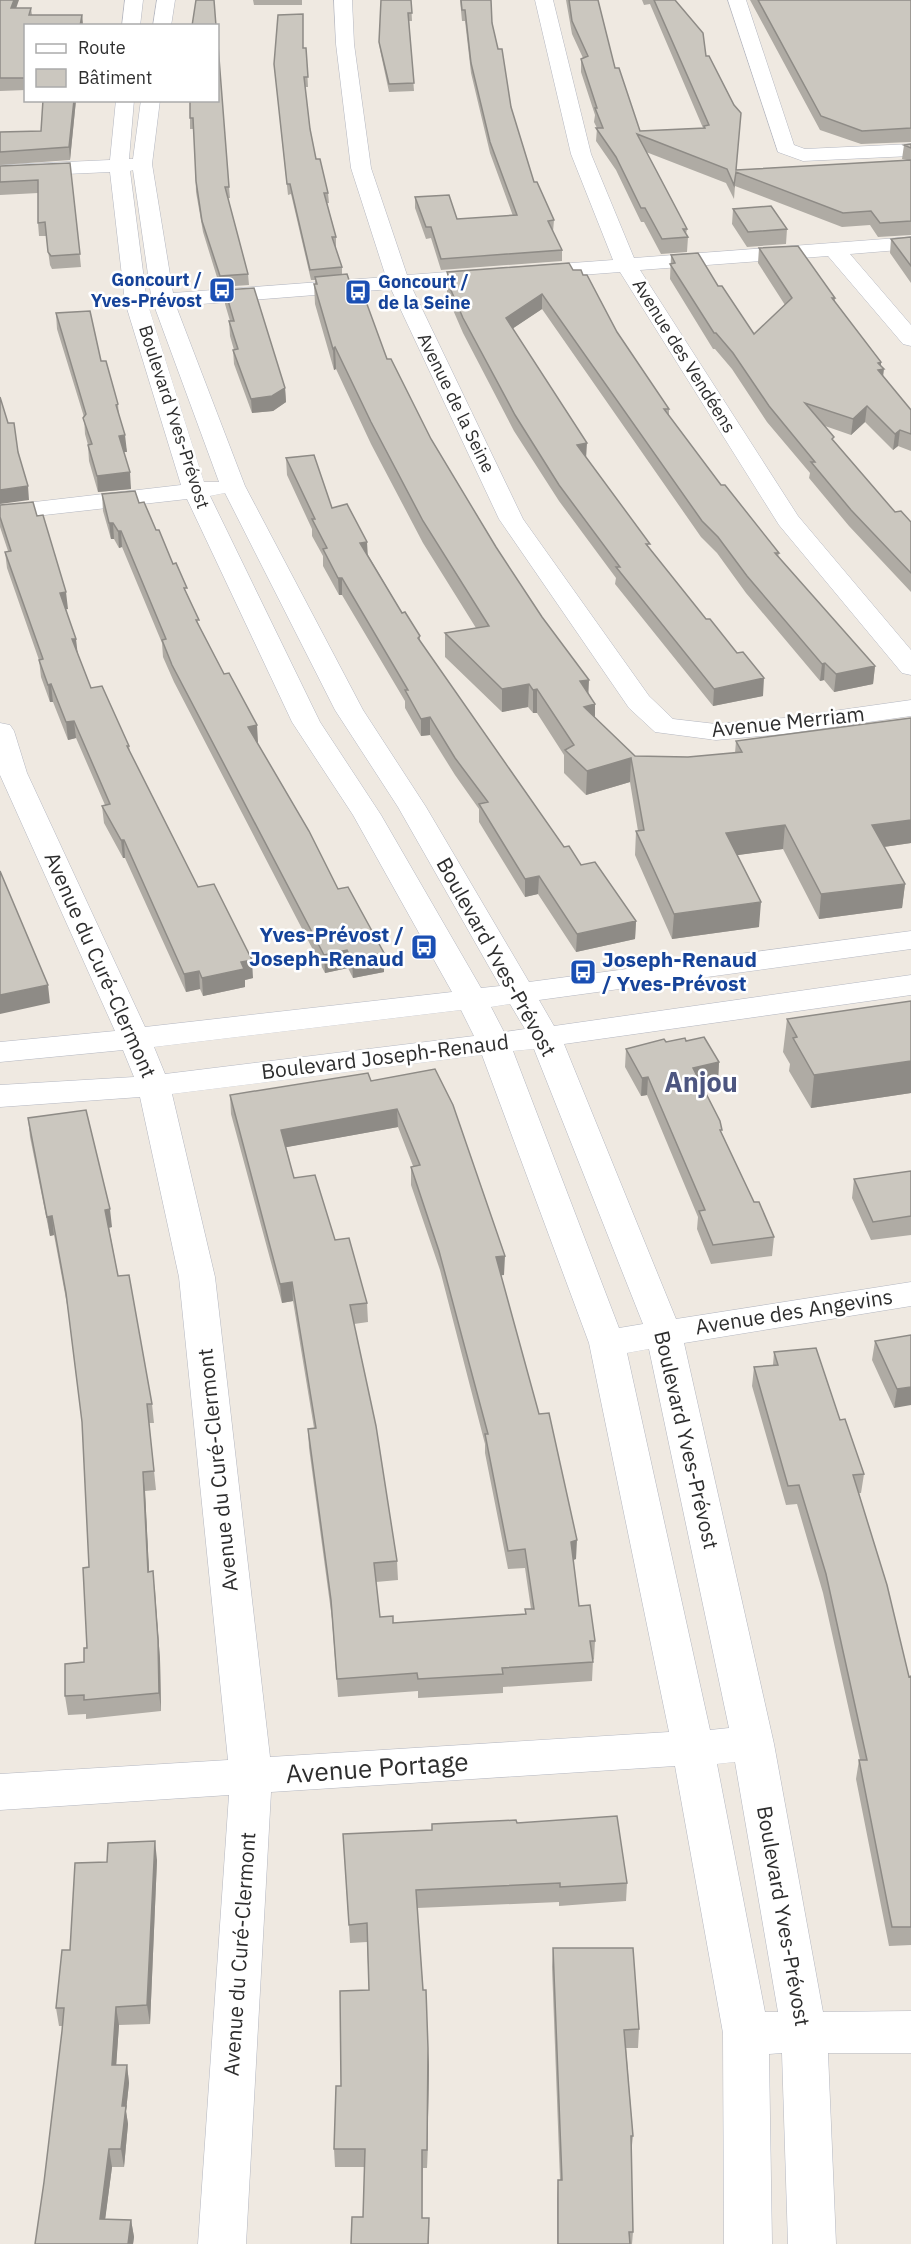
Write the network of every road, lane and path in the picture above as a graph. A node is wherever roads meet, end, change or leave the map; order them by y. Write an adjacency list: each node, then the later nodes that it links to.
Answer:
1 (134, 0): 6 (street)
2 (166, 0): 7 (street)
3 (343, 0): 17 (street, Avenue de la Seine)
4 (544, 0): 16 (street, Avenue des Vendéens)
5 (737, 0): 10 (street)
6 (131, 24)
7 (162, 24)
8 (125, 102): 12 (street, Boulevard Yves-Prévost)
9 (151, 102): 11 (street, Boulevard Yves-Prévost)
10 (911, 150)
11 (142, 164): 12 (street); 18 (street, Boulevard Yves-Prévost)
12 (119, 165): 13 (street); 18 (street, Boulevard Yves-Prévost)
13 (0, 171)
14 (911, 243): 15 (street)
15 (834, 249): 16 (street); 19 (street)
16 (626, 265): 17 (street); 23 (street, Avenue des Vendéens)
17 (399, 283): 18 (street); 27 (street, Avenue de la Seine)
18 (150, 302): 20 (street, Boulevard Yves-Prévost); 21 (street, Boulevard Yves-Prévost)
19 (911, 339)
20 (233, 486): 21 (street); 24 (street, Boulevard Yves-Prévost)
21 (195, 491): 22 (street); 26 (street, Boulevard Yves-Prévost)
22 (0, 513)
23 (911, 667)
24 (346, 705): 26 (street); 31 (street, Boulevard Yves-Prévost)
25 (911, 708): 27 (street, Avenue Merriam)
26 (301, 713): 32 (street, Boulevard Yves-Prévost)
27 (665, 726)
28 (0, 731): 34 (street, Avenue du Curé-Clermont)
29 (911, 940): 31 (street)
30 (911, 985): 33 (street, Boulevard Joseph-Renaud)
31 (520, 994): 32 (street); 33 (street, Boulevard Yves-Prévost)
32 (472, 1000): 34 (street); 35 (street, Boulevard Yves-Prévost)
33 (545, 1037): 35 (street, Boulevard Joseph-Renaud); 40 (street, Boulevard Yves-Prévost)
34 (135, 1040): 36 (street); 37 (street, Avenue du Curé-Clermont)
35 (494, 1044): 37 (street, Boulevard Joseph-Renaud); 41 (street, Boulevard Yves-Prévost)
36 (0, 1052)
37 (154, 1086): 38 (street, Boulevard Joseph-Renaud); 44 (street, Avenue du Curé-Clermont)
38 (0, 1096)
39 (911, 1294): 40 (street, Avenue des Angevins)
40 (664, 1333): 41 (street, Avenue des Angevins); 42 (street, Boulevard Yves-Prévost)
41 (607, 1343): 43 (street, Boulevard Yves-Prévost)
42 (753, 1744): 43 (street, Avenue Portage); 48 (street, Boulevard Yves-Prévost)
43 (693, 1748): 44 (street, Avenue Portage); 47 (street, Boulevard Yves-Prévost)
44 (251, 1776): 45 (street, Avenue Portage); 49 (street, Avenue du Curé-Clermont)
45 (0, 1792)
46 (911, 2032): 48 (street)
47 (746, 2033): 48 (street); 50 (street, Boulevard Yves-Prévost)
48 (804, 2033): 51 (street, Boulevard Yves-Prévost)
49 (222, 2244)
50 (748, 2244)
51 (812, 2244)

